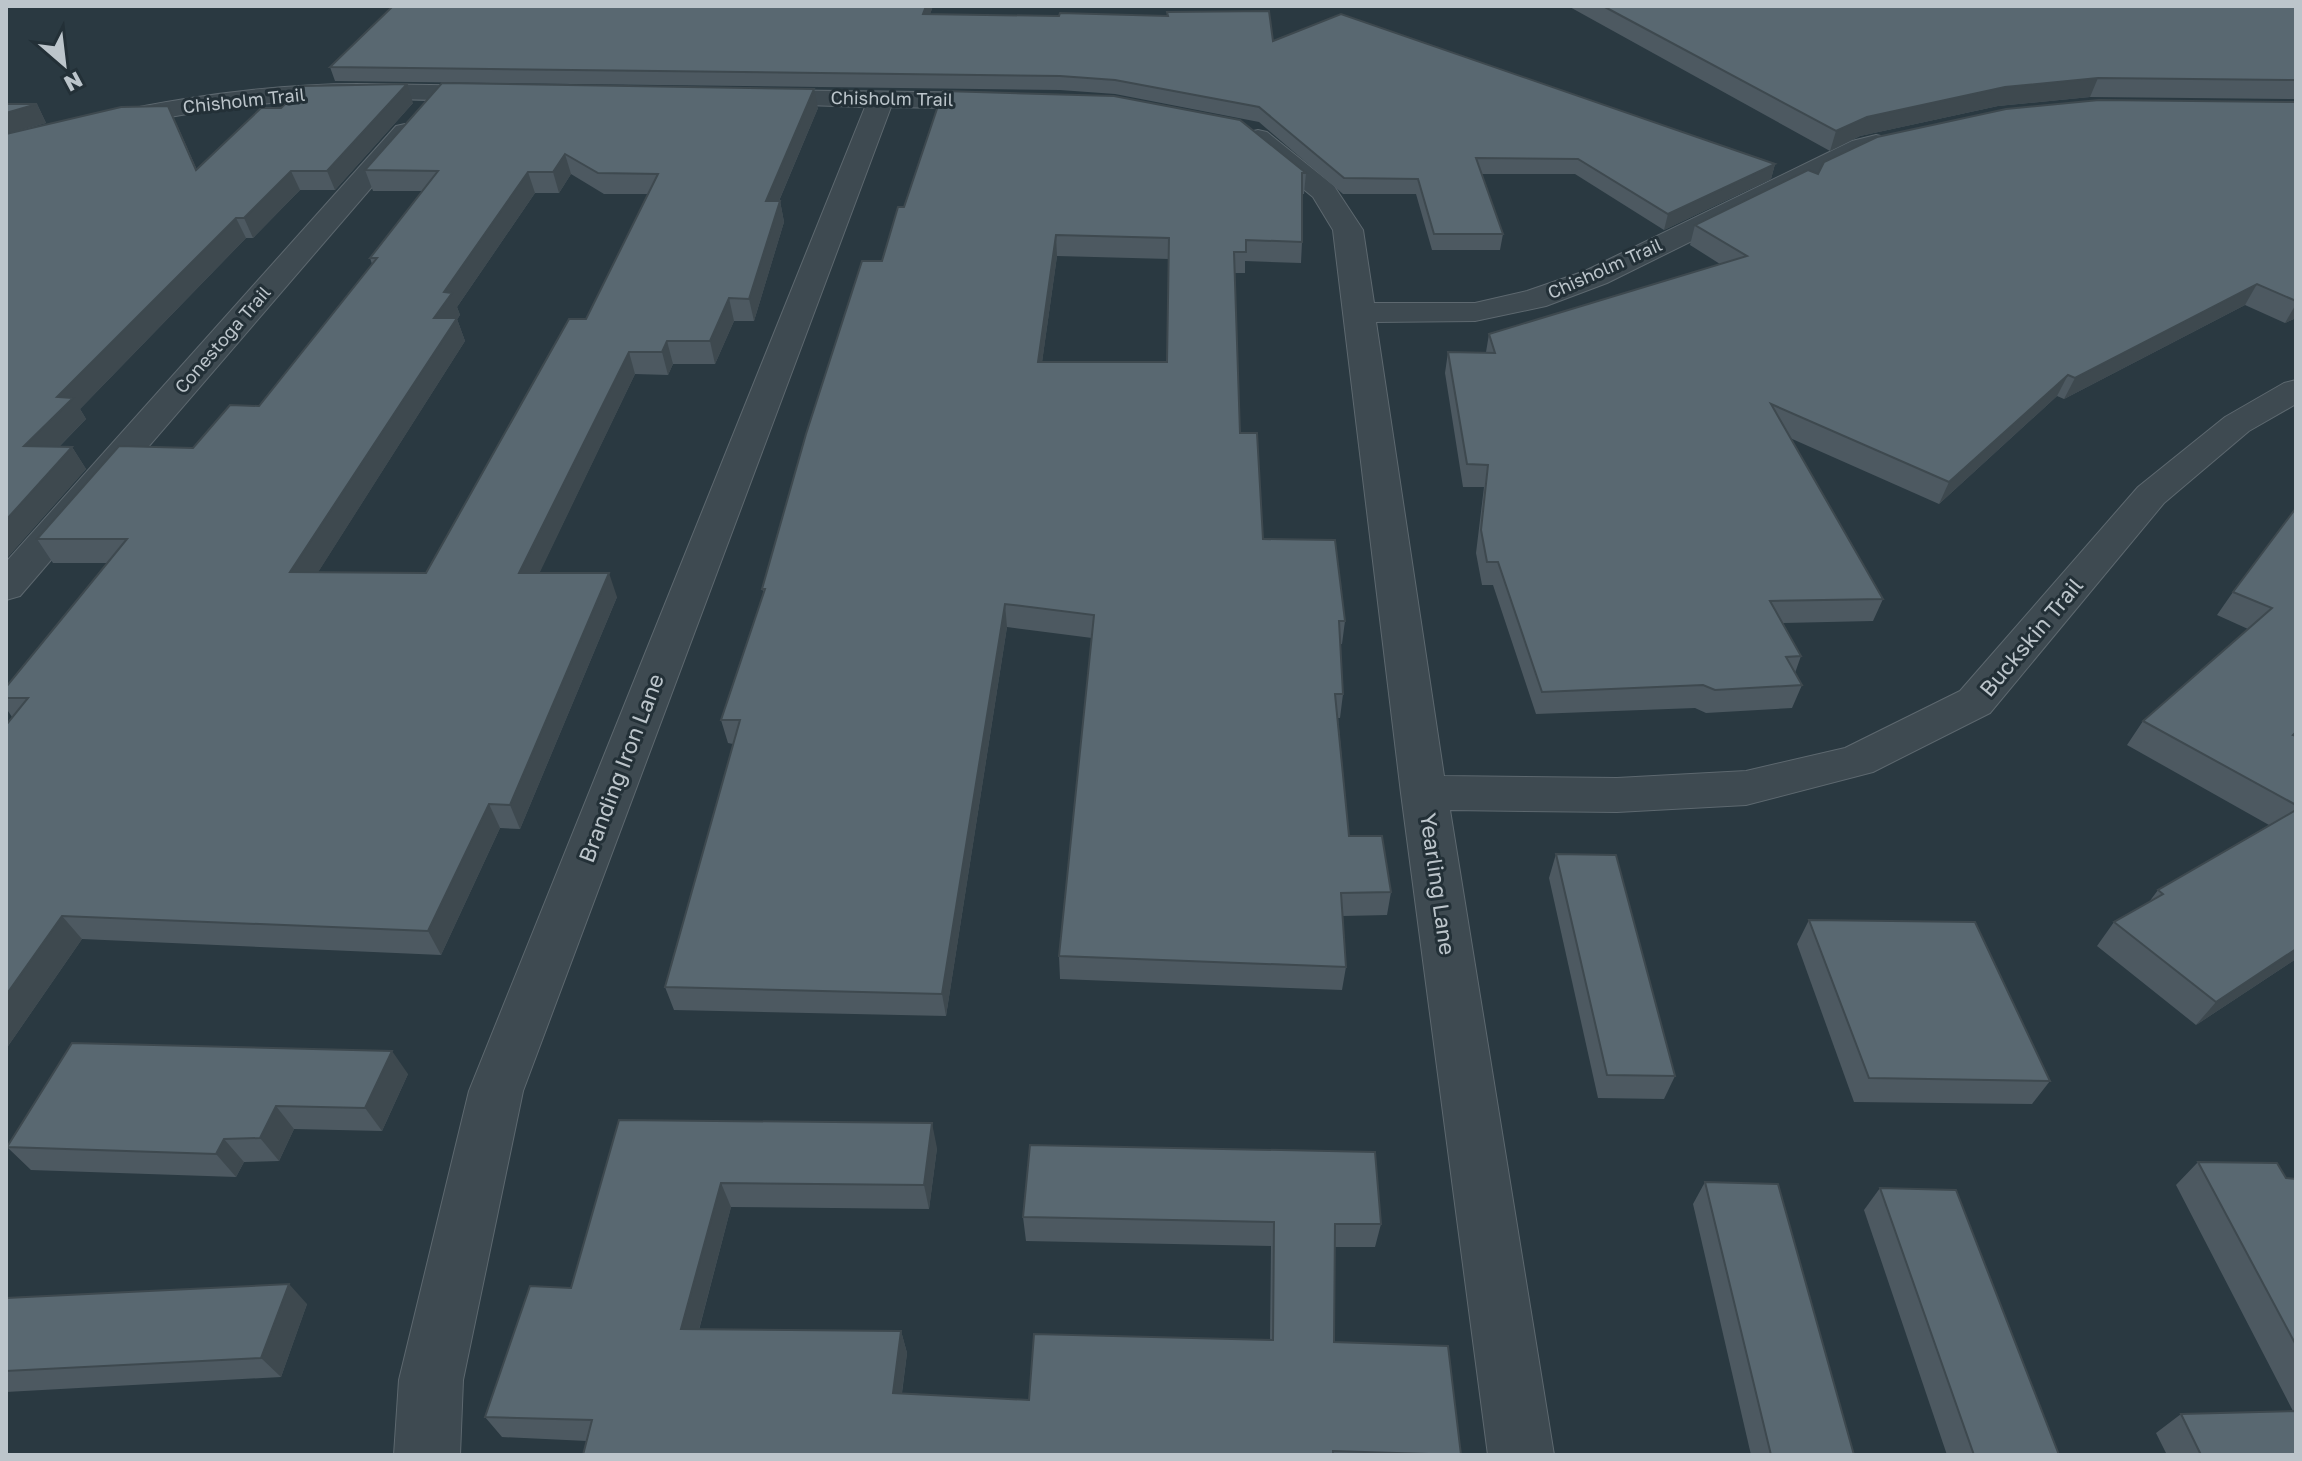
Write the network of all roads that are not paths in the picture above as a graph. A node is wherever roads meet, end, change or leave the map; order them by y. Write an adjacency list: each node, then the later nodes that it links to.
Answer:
1 (439, 93): 2 (street, Chisholm Trail); 8 (street, Chisholm Trail); 11 (street, Conestoga Trail)
2 (518, 94)
3 (723, 97): 4 (street, Chisholm Trail)
4 (881, 99): 5 (street, Chisholm Trail); 13 (street, Branding Iron Lane)
5 (1030, 101)
6 (1234, 128): 9 (street)
7 (1907, 137): 9 (street, Chisholm Trail)
8 (6, 145)
9 (1358, 313): 12 (street, Yearling Lane)
10 (2296, 390): 12 (street, Buckskin Trail)
11 (6, 587)
12 (1424, 793): 14 (street, Yearling Lane)
13 (427, 1455)
14 (1521, 1455)

